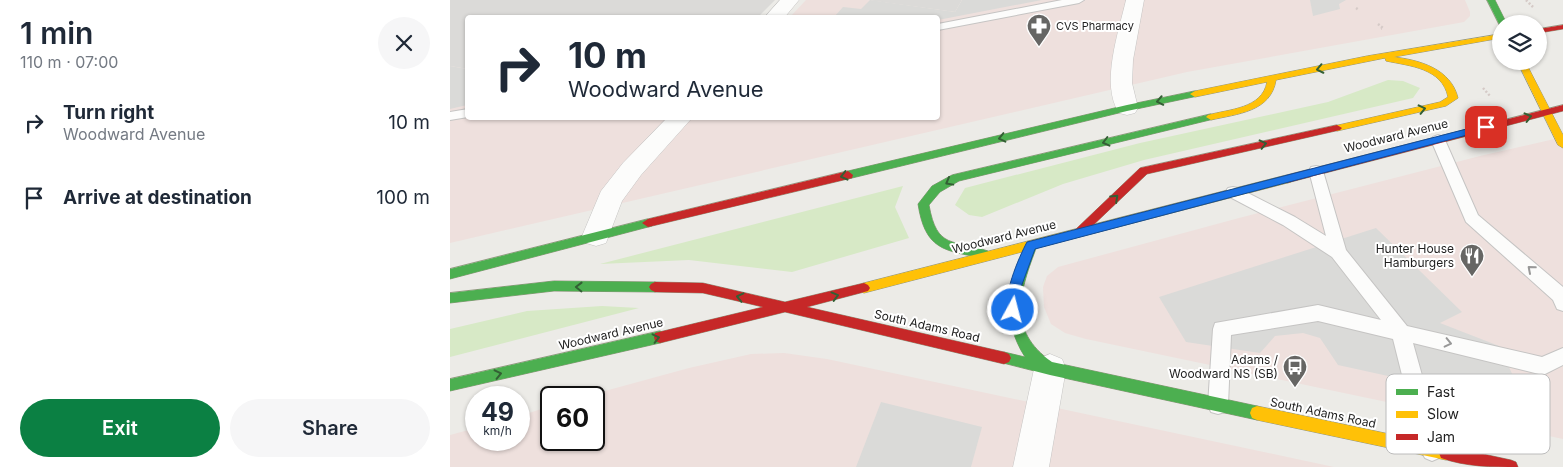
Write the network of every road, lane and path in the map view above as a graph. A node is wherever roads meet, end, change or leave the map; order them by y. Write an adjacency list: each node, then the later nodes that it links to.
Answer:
1 (790, 0): 9 (street)
2 (1079, 0): 11 (lane)
3 (1135, 0): 18 (street)
4 (1491, 0): 10 (main road)
5 (1526, 0): 8 (path)
6 (1356, 8): 7 (path)
7 (1359, 10)
8 (1536, 10)
9 (776, 15)
10 (1498, 15)
11 (940, 27)
12 (1563, 27): 13 (main road)
13 (1547, 30)
14 (1492, 38): 15 (main road)
15 (1367, 59): 17 (main road, one-way to 17); 28 (main road, one-way to 15)
16 (1525, 70): 20 (main road)
17 (1272, 79): 18 (main road, one-way to 18); 32 (main road, one-way to 32)
18 (1127, 108): 29 (main road, one-way to 29)
19 (1563, 108): 20 (main road, Woodward Avenue)
20 (1546, 112): 24 (main road, Woodward Avenue, one-way to 20); 25 (main road)
21 (465, 114): 22 (lane)
22 (450, 116)
23 (678, 120): 29 (street)
24 (1438, 140): 26 (main road, Woodward Avenue); 35 (lane, one-way to 24)
25 (1563, 145)
26 (1316, 171): 27 (main road, Woodward Avenue); 31 (lane)
27 (1233, 192): 28 (main road, Woodward Avenue); 31 (lane)
28 (1079, 232): 30 (main road, Woodward Avenue)
29 (596, 236): 33 (main road)
30 (1031, 246): 32 (main road, Woodward Avenue); 39 (main road)
31 (1338, 252): 37 (lane)
32 (989, 255): 36 (main road, Woodward Avenue, one-way to 32)
33 (450, 274)
34 (450, 298): 36 (main road, South Adams Road, one-way to 34)
35 (1563, 304)
36 (787, 308): 39 (main road, South Adams Road); 41 (main road, Woodward Avenue, one-way to 36)
37 (1401, 332): 38 (lane, one-way to 38); 40 (lane); 42 (lane)
38 (1563, 356)
39 (1050, 369): 42 (main road, South Adams Road); 45 (street)
40 (1412, 374)
41 (450, 385)
42 (1218, 405): 43 (main road, South Adams Road)
43 (1386, 441)
44 (1447, 454): 46 (main road, South Adams Road)
45 (1031, 467)
46 (1511, 467)

